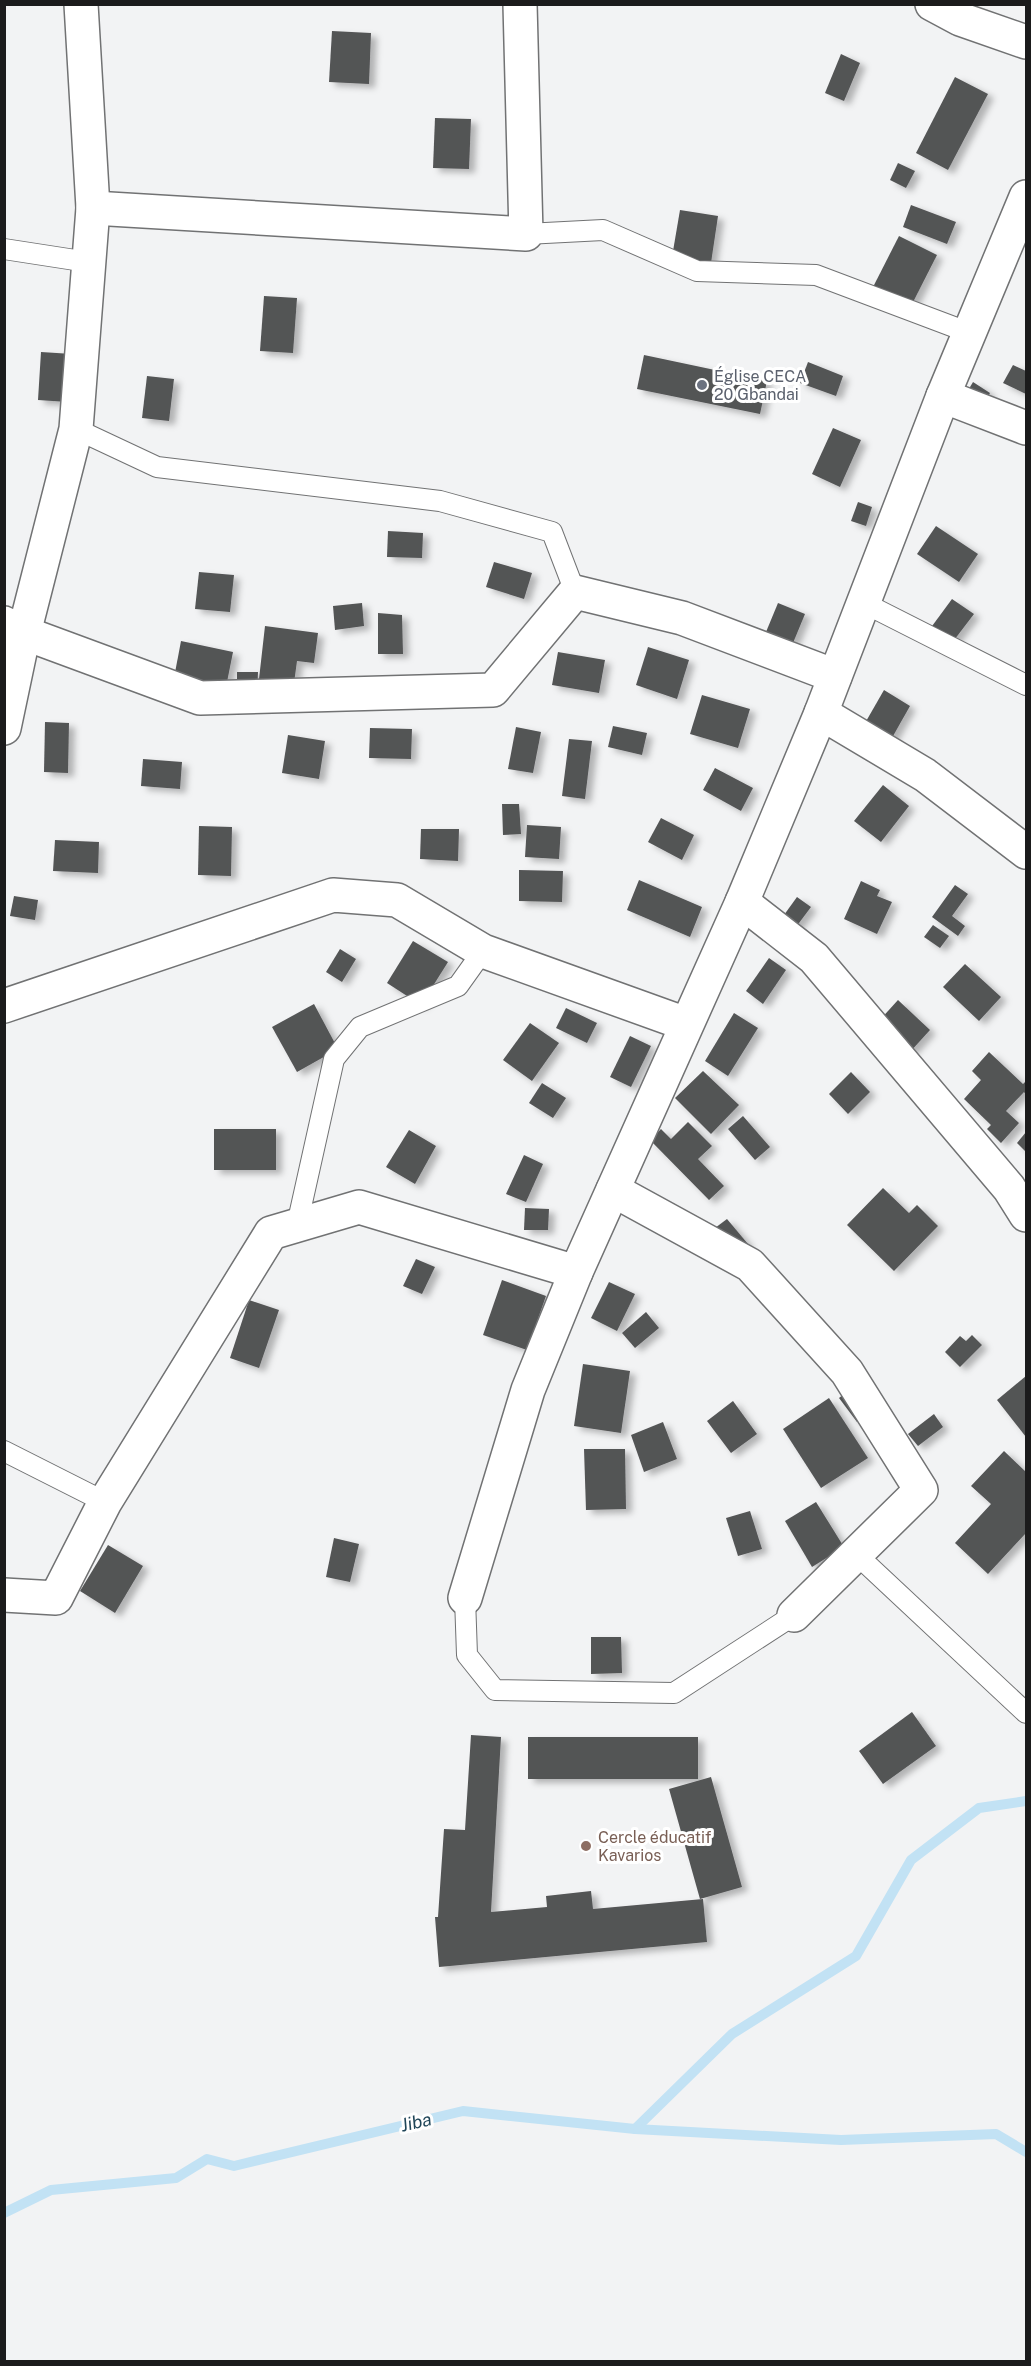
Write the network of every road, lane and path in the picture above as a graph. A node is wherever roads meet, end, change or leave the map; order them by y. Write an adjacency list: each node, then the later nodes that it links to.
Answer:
1 (81, 4): 6 (street)
2 (520, 4): 7 (street)
3 (952, 9): 4 (street)
4 (1026, 42)
5 (1026, 197): 10 (street)
6 (93, 208): 7 (street); 9 (street)
7 (526, 234): 10 (lane)
8 (4, 249): 9 (lane)
9 (88, 262): 13 (street)
10 (970, 333): 11 (street)
11 (943, 396): 12 (street); 15 (street)
12 (1026, 428)
13 (76, 429): 14 (lane); 16 (street)
14 (576, 592): 16 (street); 17 (street)
15 (864, 603): 17 (street); 18 (lane)
16 (11, 630): 20 (street)
17 (835, 676): 19 (street)
18 (1026, 685)
19 (821, 713): 21 (street); 22 (street)
20 (4, 728)
21 (1026, 852)
22 (742, 903): 25 (street); 27 (street)
23 (483, 951): 24 (street); 25 (street); 28 (lane)
24 (4, 1006)
25 (686, 1024): 26 (street)
26 (613, 1190): 29 (street); 32 (street)
27 (1026, 1215)
28 (297, 1225): 29 (street); 31 (street)
29 (576, 1272): 34 (street)
30 (4, 1451): 31 (lane)
31 (105, 1502): 33 (street)
32 (856, 1554): 35 (street); 36 (lane)
33 (4, 1595)
34 (465, 1598): 35 (lane)
35 (794, 1615)
36 (1026, 1713)

